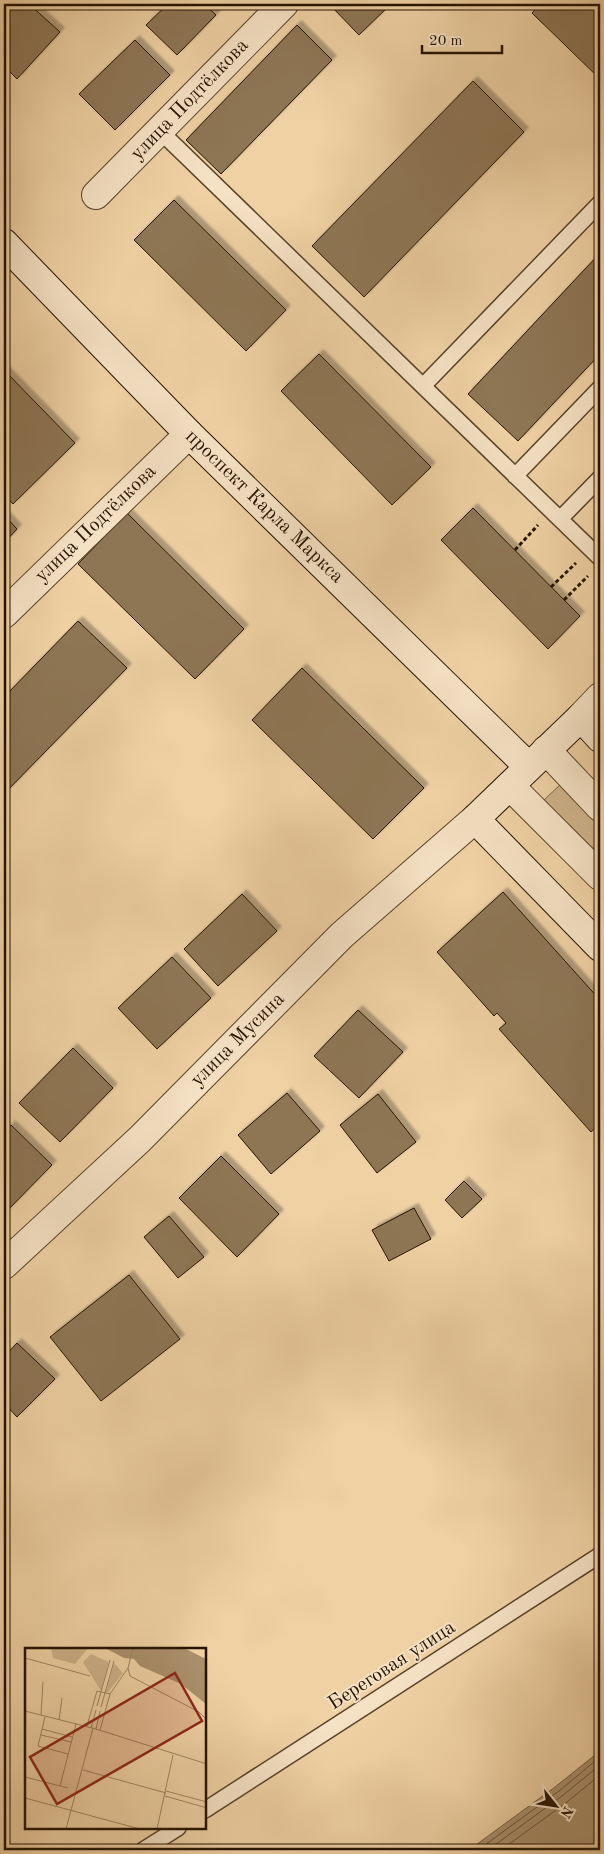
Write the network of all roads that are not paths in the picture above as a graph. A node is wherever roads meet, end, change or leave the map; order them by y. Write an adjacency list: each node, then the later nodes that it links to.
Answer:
1 (284, 4): 2 (street, улица Подтёлкова)
2 (160, 131): 3 (street, улица Подтёлкова); 6 (lane)
3 (96, 195)
4 (600, 203): 6 (lane)
5 (4, 243): 8 (street, проспект Карла Маркса)
6 (423, 386): 9 (lane)
7 (600, 388): 9 (lane)
8 (188, 434): 13 (street, улица Подтёлкова); 17 (street, проспект Карла Маркса)
9 (515, 476): 11 (lane)
10 (600, 478): 11 (lane)
11 (556, 515): 12 (lane)
12 (595, 559)
13 (4, 614)
14 (600, 697): 15 (street)
15 (580, 717): 16 (street); 17 (street, улица Мусина)
16 (600, 738)
17 (528, 768): 18 (street, проспект Карла Маркса); 19 (street, улица Мусина); 20 (street, проспект Карла Маркса)
18 (600, 807)
19 (476, 819): 21 (street); 22 (street, улица Мусина)
20 (600, 876)
21 (600, 947)
22 (4, 1265)
23 (600, 1555): 24 (lane, Береговая улица)
24 (206, 1809)
25 (176, 1829): 26 (lane)
26 (143, 1850)

